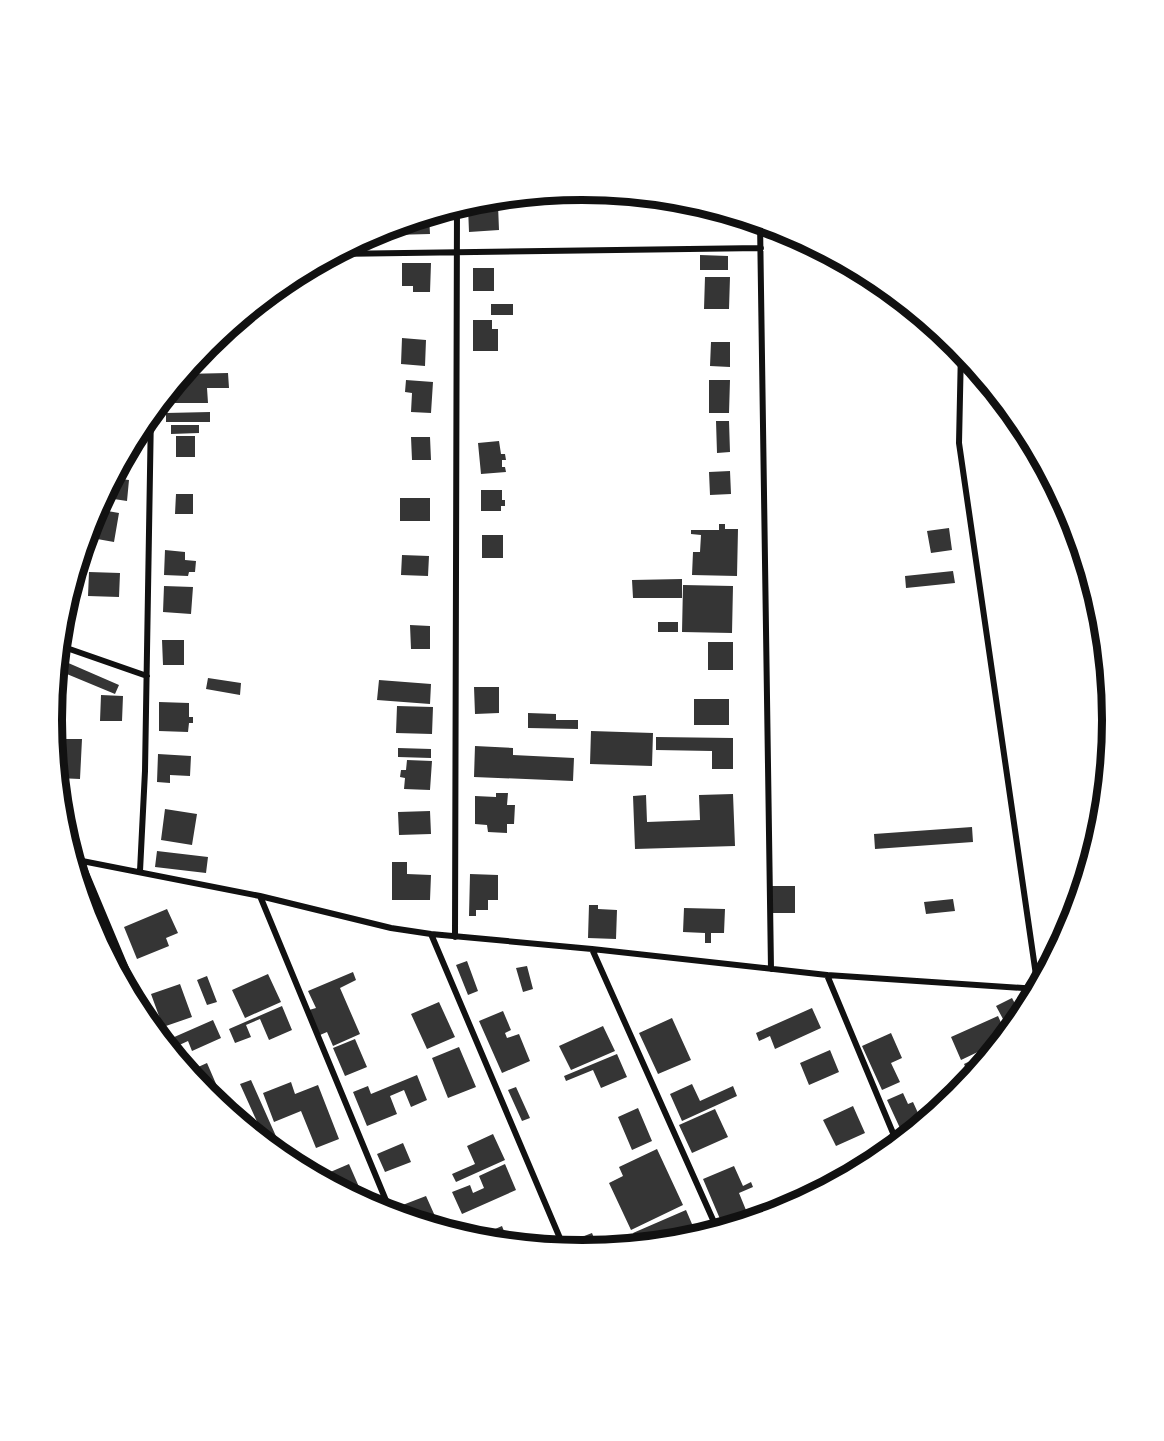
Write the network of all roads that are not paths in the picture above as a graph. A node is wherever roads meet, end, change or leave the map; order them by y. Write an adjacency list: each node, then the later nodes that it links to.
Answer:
1 (457, 216): 4 (street)
2 (760, 232): 3 (street)
3 (761, 248): 4 (street); 16 (street)
4 (458, 252): 5 (street); 14 (street)
5 (353, 254)
6 (961, 364): 18 (street)
7 (151, 429): 9 (street)
8 (67, 648): 9 (street)
9 (147, 676): 11 (street)
10 (81, 861): 11 (street); 19 (street)
11 (140, 871): 12 (street)
12 (260, 896): 13 (street); 22 (street)
13 (431, 934): 14 (street); 24 (street)
14 (455, 937): 15 (street)
15 (592, 949): 16 (street); 23 (street)
16 (771, 969): 17 (street)
17 (827, 975): 20 (street); 21 (street)
18 (1036, 975)
19 (132, 982)
20 (1028, 988)
21 (894, 1136)
22 (387, 1202)
23 (715, 1224)
24 (561, 1240)

